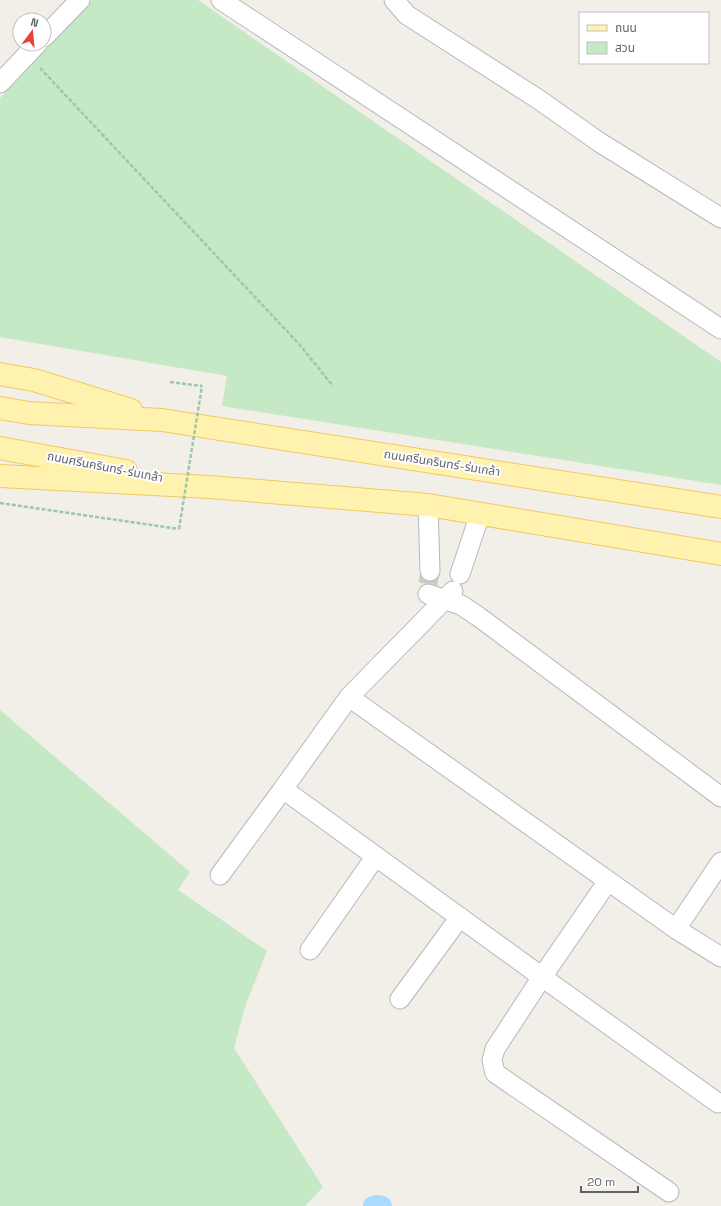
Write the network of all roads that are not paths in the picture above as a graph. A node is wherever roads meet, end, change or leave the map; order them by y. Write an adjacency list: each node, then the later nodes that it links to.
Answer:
1 (80, 0): 4 (street)
2 (221, 0): 8 (street)
3 (394, 0): 7 (street)
4 (52, 29)
5 (30, 52): 6 (street)
6 (0, 83)
7 (721, 218)
8 (721, 328)
9 (0, 374): 11 (main road, ถนนศรีนครินทร์-ร่มเกล้า)
10 (0, 408): 11 (main road, ถนนศรีนครินทร์-ร่มเกล้า)
11 (162, 420): 16 (main road, ถนนศรีนครินทร์-ร่มเกล้า)
12 (0, 448): 14 (main road, ถนนศรีนครินทร์-ร่มเกล้า)
13 (0, 476): 14 (main road, ถนนศรีนครินทร์-ร่มเกล้า)
14 (210, 487): 15 (main road, ถนนศรีนครินทร์-ร่มเกล้า)
15 (428, 505): 17 (main road, ถนนศรีนครินทร์-ร่มเกล้า); 19 (street)
16 (721, 507)
17 (480, 514): 18 (main road, ถนนศรีนครินทร์-ร่มเกล้า); 19 (street)
18 (721, 554)
19 (440, 585): 20 (street); 22 (street)
20 (349, 697): 21 (street); 26 (street)
21 (283, 789): 23 (street); 25 (street)
22 (721, 797)
23 (376, 856): 27 (street); 29 (street)
24 (721, 862): 28 (street)
25 (220, 876)
26 (608, 881): 28 (street); 31 (street)
27 (460, 917): 31 (street); 32 (street)
28 (676, 929): 30 (street)
29 (310, 950)
30 (721, 957)
31 (542, 977): 33 (street); 34 (street)
32 (400, 999)
33 (718, 1103)
34 (669, 1192)

